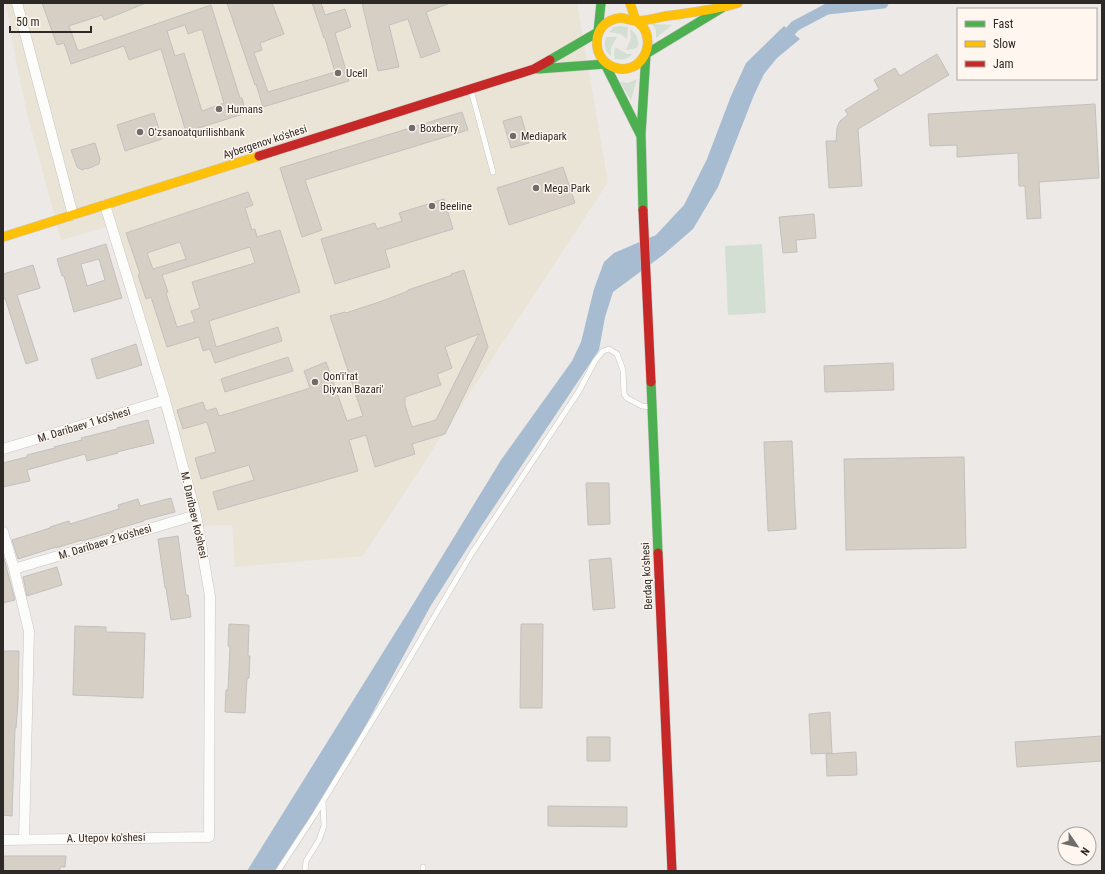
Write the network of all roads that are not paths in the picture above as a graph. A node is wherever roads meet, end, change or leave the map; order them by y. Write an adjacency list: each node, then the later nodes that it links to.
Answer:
1 (17, 3): 15 (street)
2 (601, 3): 7 (main road)
3 (630, 3): 6 (main road)
4 (738, 3): 5 (main road)
5 (722, 5): 6 (main road); 8 (main road)
6 (636, 21): 7 (main road); 8 (main road)
7 (598, 32): 9 (main road); 10 (main road, Aybergenov ko'shesi)
8 (646, 54): 9 (main road); 12 (main road, Berdaq ko'shesi)
9 (606, 64): 10 (main road, Aybergenov ko'shesi); 12 (main road)
10 (534, 69): 11 (main road, Aybergenov ko'shesi)
11 (471, 89): 13 (lane); 14 (main road, Aybergenov ko'shesi)
12 (641, 134): 18 (main road, Berdaq ko'shesi)
13 (493, 172)
14 (105, 205): 15 (main road, Aybergenov ko'shesi); 17 (street, M. Daribaev ko'shesi)
15 (73, 215): 16 (main road, Aybergenov ko'shesi)
16 (3, 237)
17 (165, 400): 19 (street, M. Daribaev 1 ko'shesi); 20 (street, M. Daribaev ko'shesi)
18 (651, 407): 23 (lane); 29 (main road, Berdaq ko'shesi)
19 (3, 449)
20 (196, 515): 22 (street, M. Daribaev 2 ko'shesi); 24 (street, M. Daribaev ko'shesi)
21 (3, 532): 22 (street)
22 (14, 569): 25 (street)
23 (323, 801): 27 (lane); 28 (lane)
24 (209, 837): 25 (street, A. Utepov ko'shesi)
25 (24, 839): 26 (street, A. Utepov ko'shesi)
26 (3, 840)
27 (278, 871)
28 (306, 871)
29 (672, 871)

